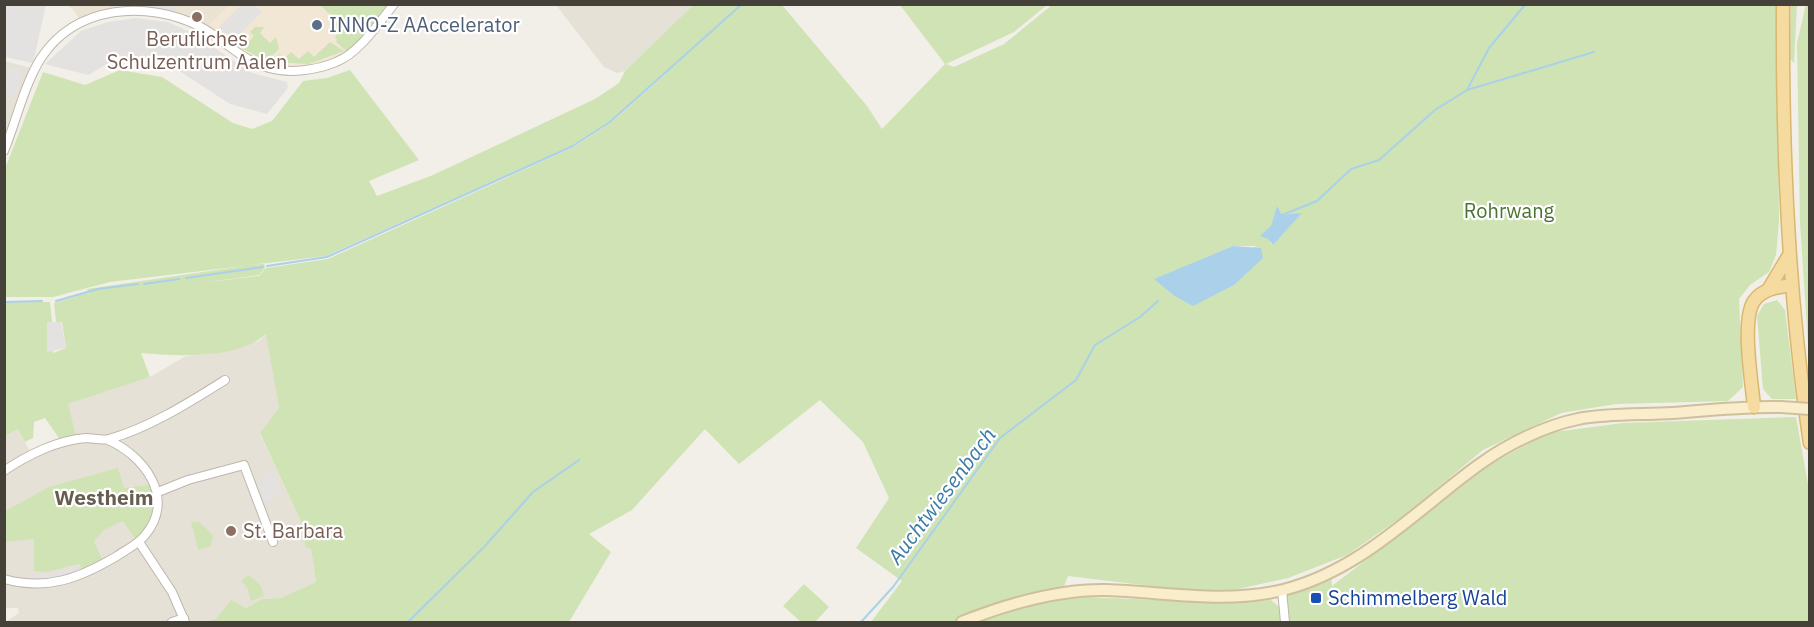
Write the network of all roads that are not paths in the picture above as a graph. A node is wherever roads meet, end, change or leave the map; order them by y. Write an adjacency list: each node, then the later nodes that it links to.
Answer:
1 (394, 4): 3 (street)
2 (1783, 4): 4 (main road)
3 (4, 152)
4 (1789, 255): 5 (main road); 6 (main road)
5 (1791, 285): 6 (main road); 11 (main road)
6 (1768, 290): 8 (main road)
7 (225, 380): 10 (street)
8 (1754, 407): 9 (street, bridge); 17 (street)
9 (1809, 409)
10 (108, 440): 12 (street); 13 (street)
11 (1809, 443)
12 (4, 471)
13 (158, 492): 14 (street); 15 (street)
14 (139, 542): 16 (street); 18 (street)
15 (273, 542)
16 (4, 579)
17 (1282, 590): 20 (street); 21 (street)
18 (184, 620): 19 (street)
19 (172, 622)
20 (962, 622)
21 (1285, 622)

